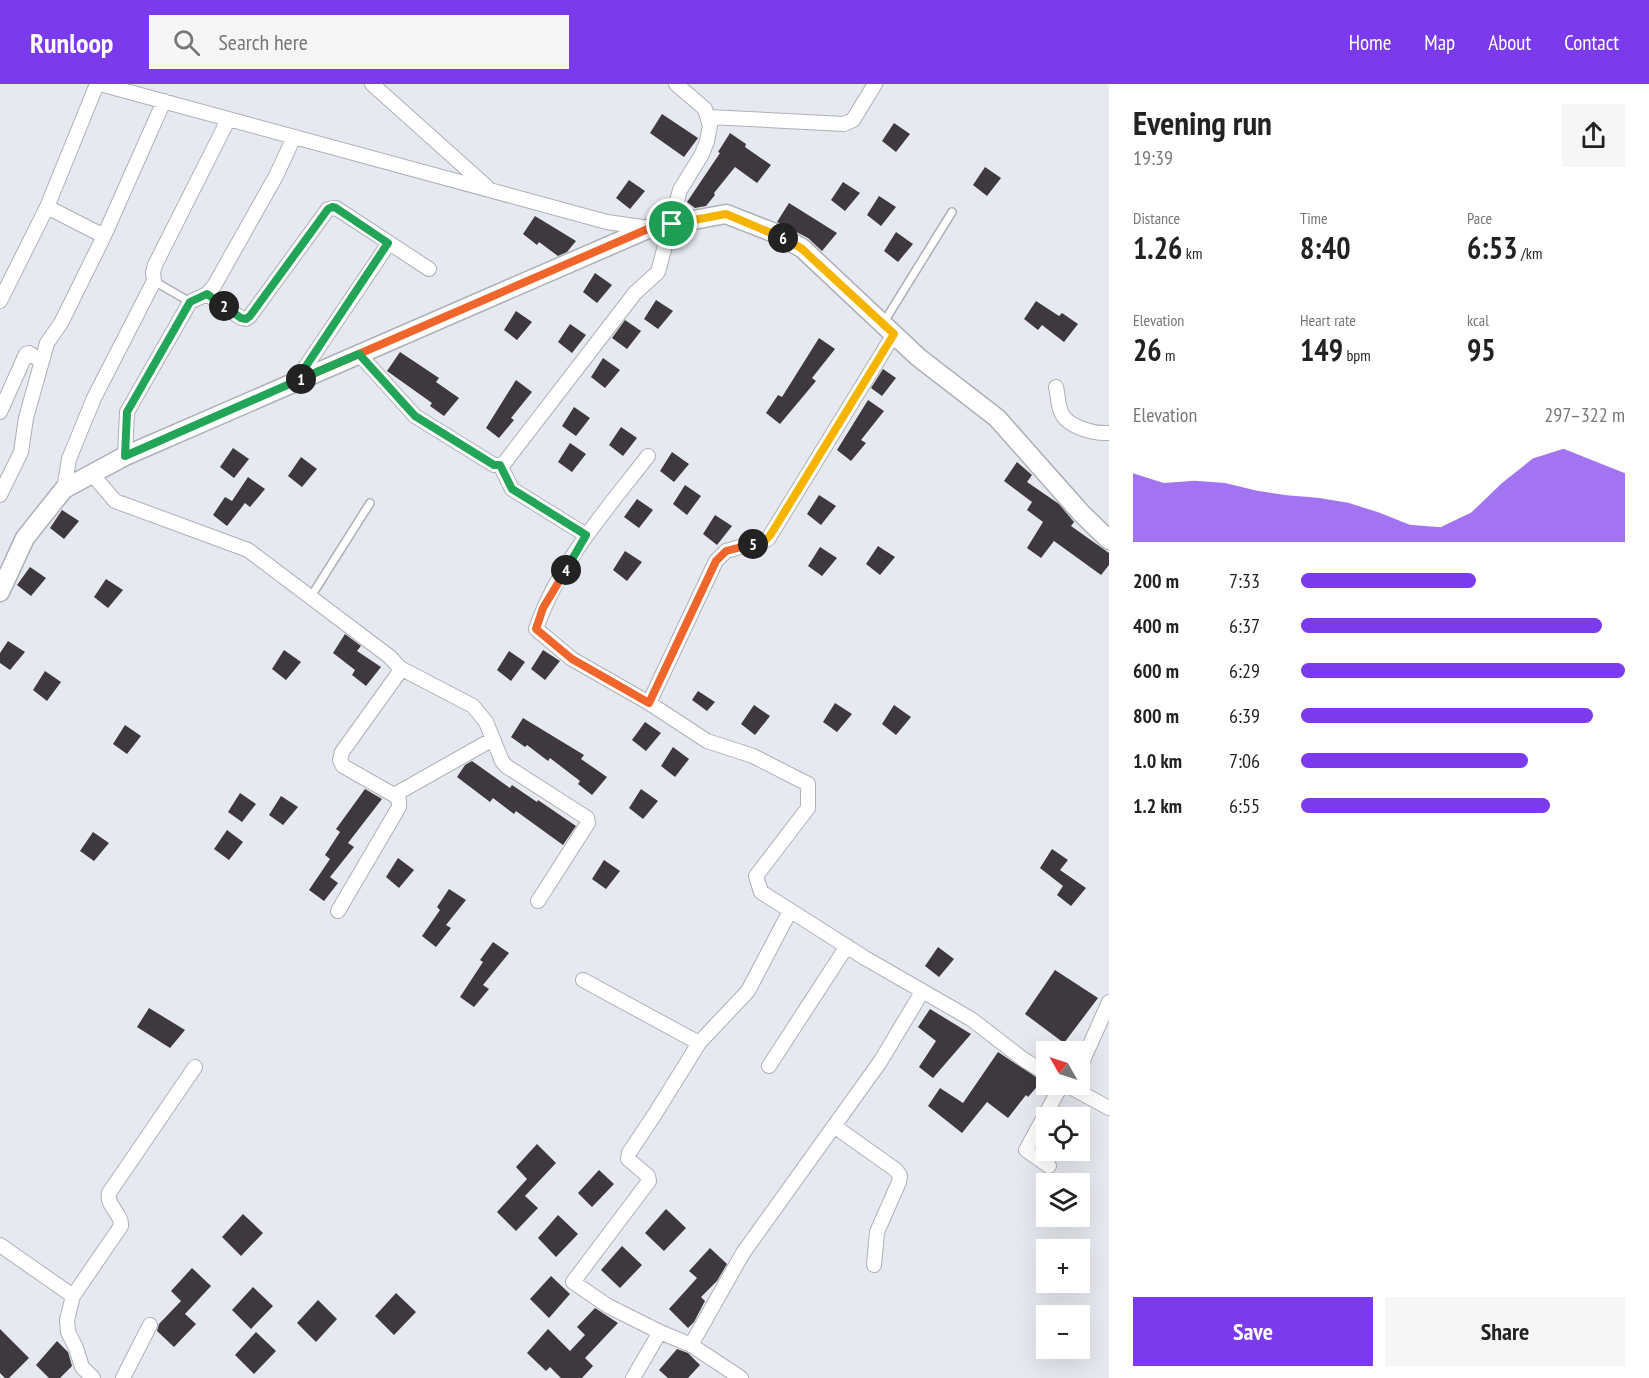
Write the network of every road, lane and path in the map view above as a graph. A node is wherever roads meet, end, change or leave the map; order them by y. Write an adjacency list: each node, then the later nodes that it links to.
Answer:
1 (98, 84): 5 (street); 12 (street)
2 (372, 84): 9 (street)
3 (676, 84): 6 (street)
4 (875, 84): 6 (street)
5 (164, 101): 7 (street); 16 (street)
6 (709, 117): 14 (street)
7 (228, 120): 8 (street); 19 (street)
8 (294, 137): 10 (street); 20 (street)
9 (443, 148): 10 (street); 11 (street)
10 (447, 178): 11 (street)
11 (490, 191): 15 (street)
12 (47, 207): 16 (street); 21 (street)
13 (952, 212): 23 (lane)
14 (672, 224): 15 (street); 23 (street); 32 (street)
15 (650, 228): 24 (street)
16 (104, 236): 25 (street)
17 (388, 243): 18 (street); 20 (street); 26 (street)
18 (429, 269)
19 (154, 281): 22 (lane); 34 (street)
20 (207, 294): 22 (street)
21 (0, 301)
22 (190, 302): 30 (street)
23 (888, 329): 38 (street); 42 (street)
24 (359, 354): 26 (street); 32 (street)
25 (41, 361): 28 (street); 35 (street)
26 (296, 381): 30 (street)
27 (1056, 387): 29 (street)
28 (0, 412)
29 (1109, 433)
30 (125, 456): 33 (street)
31 (648, 456): 37 (street)
32 (500, 465): 37 (street)
33 (92, 474): 34 (street); 40 (street)
34 (63, 489): 39 (street)
35 (0, 495)
36 (370, 503): 40 (lane)
37 (586, 535): 42 (street)
38 (1109, 540)
39 (0, 592)
40 (310, 598): 41 (street)
41 (400, 668): 43 (street); 44 (street)
42 (649, 703): 47 (street)
43 (493, 740): 44 (street); 45 (street)
44 (394, 795): 46 (street)
45 (537, 901)
46 (338, 911)
47 (790, 911): 48 (street); 52 (street)
48 (847, 946): 50 (street); 54 (street)
49 (583, 980): 52 (street)
50 (922, 992): 56 (street); 60 (street)
51 (1109, 1002): 53 (street)
52 (699, 1043): 66 (street)
53 (1090, 1045)
54 (770, 1066)
55 (195, 1067): 64 (street)
56 (1036, 1067)
57 (1061, 1095): 61 (street)
58 (1085, 1095): 59 (street)
59 (1109, 1108)
60 (834, 1126): 63 (street); 67 (street)
61 (1049, 1166)
62 (0, 1245): 64 (street)
63 (874, 1265)
64 (73, 1296): 68 (street)
65 (150, 1325): 69 (street)
66 (660, 1332): 67 (street); 70 (street)
67 (691, 1345): 71 (street)
68 (93, 1378)
69 (123, 1378)
70 (633, 1378)
71 (741, 1378)

